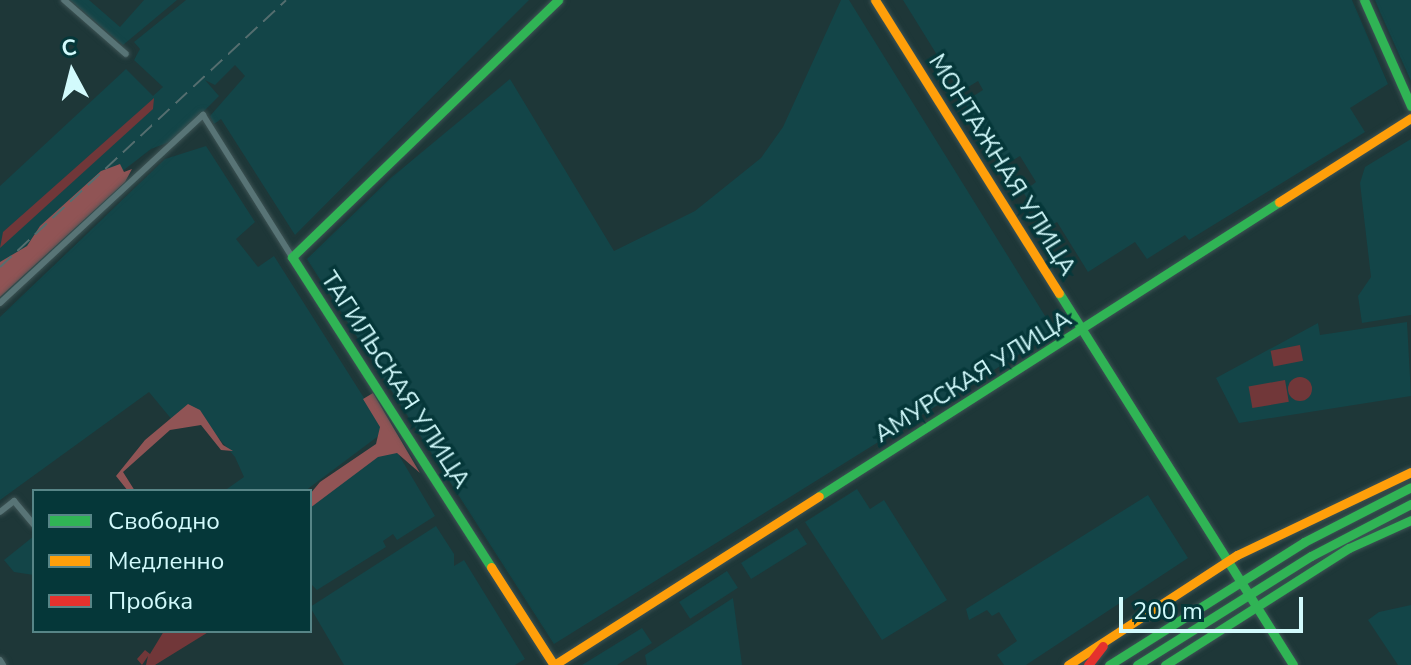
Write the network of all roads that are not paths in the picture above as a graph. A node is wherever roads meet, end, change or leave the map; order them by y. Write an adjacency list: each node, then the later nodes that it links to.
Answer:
1 (64, 0): 5 (street)
2 (558, 0): 8 (street)
3 (875, 0): 10 (street, МОНТАЖНАЯ УЛИЦА)
4 (1364, 0): 6 (street)
5 (126, 54)
6 (1411, 106)
7 (1411, 118): 10 (street, АМУРСКАЯ УЛИЦА)
8 (292, 257): 9 (street, ТАГИЛЬСКАЯ УЛИЦА); 24 (street, ТАГИЛЬСКАЯ УЛИЦА)
9 (0, 303)
10 (1083, 331): 19 (street, МОНТАЖНАЯ УЛИЦА); 24 (street, АМУРСКАЯ УЛИЦА)
11 (1411, 472): 19 (street)
12 (1411, 487): 20 (street)
13 (1411, 504): 16 (street)
14 (1411, 511): 16 (street)
15 (0, 512): 18 (street)
16 (1392, 513): 21 (street)
17 (1411, 520): 22 (street)
18 (32, 523)
19 (1227, 561): 20 (street, МОНТАЖНАЯ УЛИЦА); 23 (street)
20 (1240, 582): 21 (street, МОНТАЖНАЯ УЛИЦА); 27 (street)
21 (1248, 595): 22 (street, МОНТАЖНАЯ УЛИЦА); 28 (street)
22 (1255, 606): 29 (street); 30 (street, МОНТАЖНАЯ УЛИЦА)
23 (1108, 640): 25 (street); 26 (street)
24 (554, 665)
25 (1068, 665)
26 (1088, 665)
27 (1109, 665)
28 (1137, 665)
29 (1165, 665)
30 (1293, 665)

